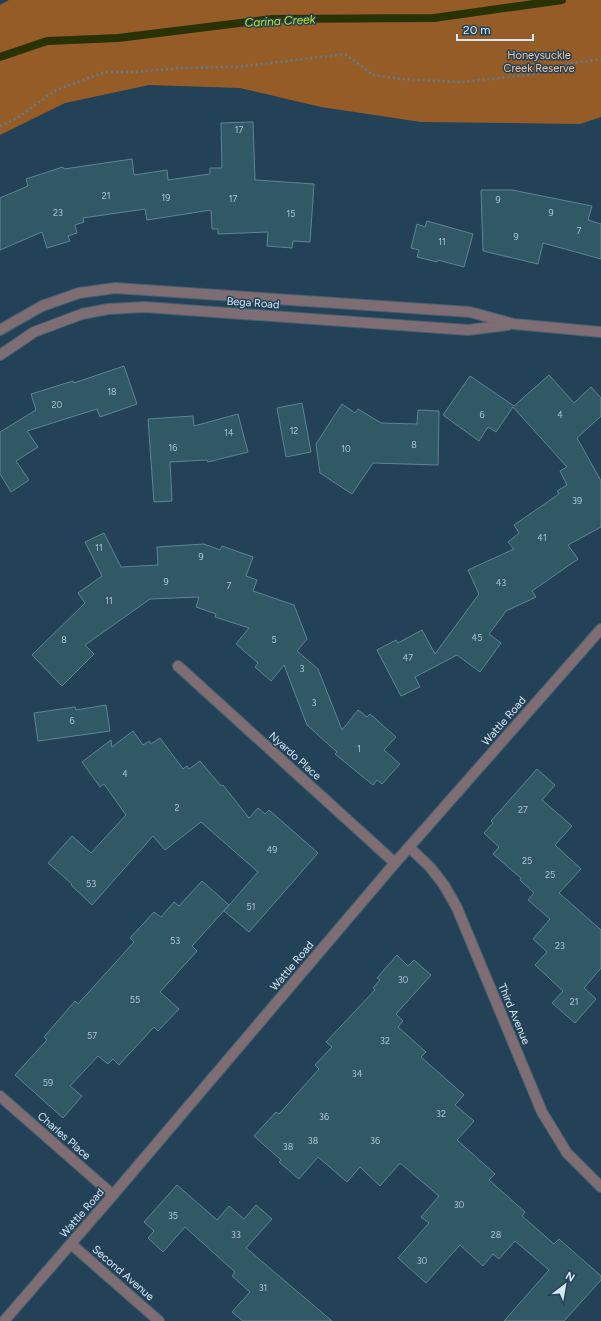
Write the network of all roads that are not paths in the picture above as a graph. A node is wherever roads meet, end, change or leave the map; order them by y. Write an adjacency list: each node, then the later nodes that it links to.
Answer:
1 (514, 324): 2 (street, Bega Road); 3 (street, Bega Road); 4 (street, Bega Road)
2 (0, 330)
3 (601, 332)
4 (0, 356)
5 (601, 630): 7 (street, Wattle Road)
6 (178, 666): 8 (street, Nyardo Place)
7 (410, 847): 8 (street, Wattle Road); 10 (street, Third Avenue)
8 (395, 864): 11 (street, Wattle Road)
9 (0, 1096): 11 (street, Charles Place)
10 (601, 1187)
11 (113, 1195): 12 (street, Wattle Road)
12 (71, 1244): 13 (street, Wattle Road); 14 (street, Second Avenue)
13 (4, 1321)
14 (160, 1321)

